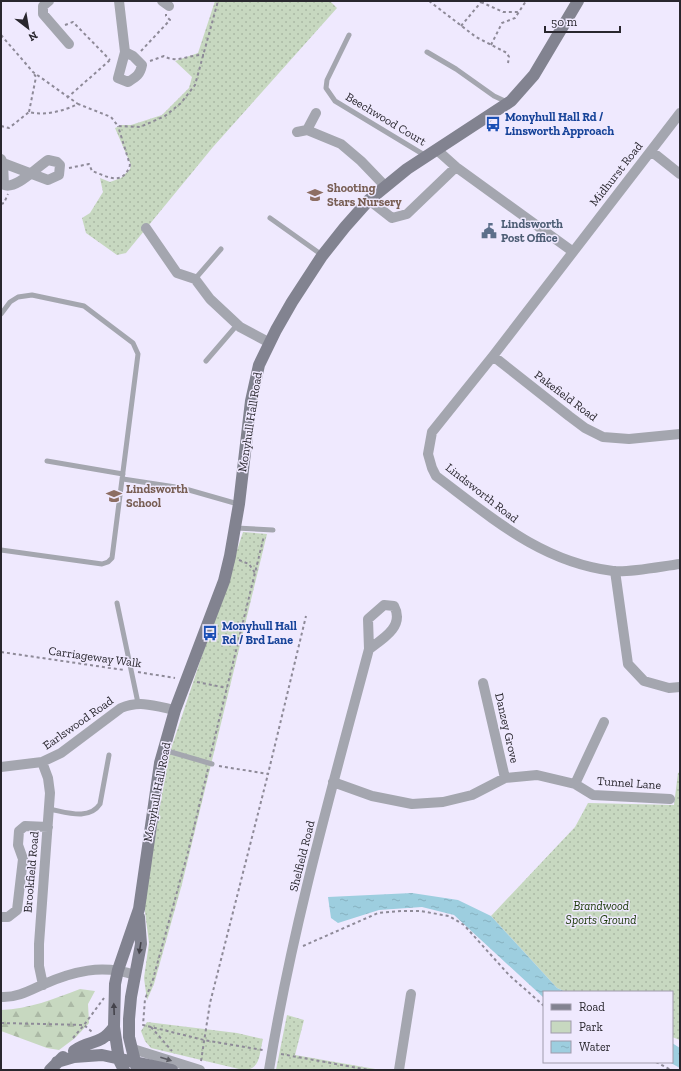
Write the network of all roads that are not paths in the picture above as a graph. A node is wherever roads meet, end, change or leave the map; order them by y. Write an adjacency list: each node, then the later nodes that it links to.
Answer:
1 (49, 1): 5 (street)
2 (119, 1): 7 (street)
3 (578, 1): 8 (street, Monyhull Hall Road)
4 (349, 35): 12 (lane, Beechwood Court)
5 (69, 44)
6 (427, 52): 8 (lane)
7 (129, 54): 7 (street)
8 (508, 103): 12 (street, Monyhull Hall Road)
9 (316, 113): 17 (street)
10 (680, 113): 11 (street, Midhurst Road)
11 (651, 151): 16 (street); 22 (street, Midhurst Road)
12 (432, 153): 14 (street); 17 (street, Monyhull Hall Road)
13 (2, 161): 15 (street); 15 (street)
14 (456, 167): 18 (street); 22 (street)
15 (30, 172): 15 (street)
16 (680, 174)
17 (385, 186): 18 (street, Monyhull Hall Road)
18 (369, 200): 23 (street, Monyhull Hall Road)
19 (270, 218): 23 (lane)
20 (146, 228): 24 (street)
21 (221, 249): 24 (lane)
22 (572, 251): 28 (street, Lindsworth Road)
23 (322, 256): 27 (street, Monyhull Hall Road)
24 (195, 279): 26 (street)
25 (1, 314): 32 (lane)
26 (238, 325): 27 (street); 29 (lane)
27 (270, 343): 33 (street, Monyhull Hall Road)
28 (493, 356): 30 (street, Pakefield Road); 38 (street, Lindsworth Road)
29 (206, 360)
30 (680, 434)
31 (47, 460): 32 (lane)
32 (123, 476): 33 (lane); 36 (lane)
33 (239, 504): 34 (street, Monyhull Hall Road)
34 (235, 528): 35 (lane); 44 (street, Monyhull Hall Road)
35 (273, 530)
36 (1, 550)
37 (680, 564): 38 (street, Lindsworth Road)
38 (615, 571): 42 (street)
39 (117, 603): 43 (lane)
40 (368, 649): 52 (street, Shelfield Road)
41 (483, 683): 51 (street, Danzey Grove)
42 (680, 687)
43 (138, 704): 44 (street, Earlswood Road); 48 (street, Earlswood Road)
44 (175, 710): 46 (street, Monyhull Hall Road)
45 (604, 722): 53 (street)
46 (164, 750): 49 (lane); 57 (street, Monyhull Hall Road)
47 (109, 755): 55 (lane)
48 (42, 762): 50 (street, Earlswood Road); 55 (street, Brookfield Road)
49 (210, 764)
50 (1, 767)
51 (505, 778): 52 (street, Tunnel Lane); 53 (street, Tunnel Lane)
52 (333, 782): 71 (street, Shelfield Road)
53 (576, 784): 54 (street, Tunnel Lane)
54 (670, 799)
55 (49, 809): 56 (street, Brookfield Road)
56 (48, 827): 58 (street); 61 (street, Brookfield Road)
57 (139, 909): 59 (street, Monyhull Hall Road); 60 (street, Monyhull Hall Road, one-way to 60)
58 (1, 917)
59 (118, 970): 60 (street); 61 (street); 64 (street, Monyhull Hall Road, one-way to 59)
60 (134, 975): 65 (street, Monyhull Hall Road)
61 (43, 985): 63 (street)
62 (411, 994): 72 (street)
63 (1, 997)
64 (114, 1027): 66 (street); 67 (street, Monyhull Hall Road)
65 (132, 1048): 67 (street, Monyhull Hall Road); 69 (street, one-way to 69)
66 (74, 1051): 67 (street); 68 (street)
67 (127, 1062): 68 (street); 69 (street)
68 (54, 1066)
69 (175, 1066): 70 (street)
70 (201, 1068)
71 (269, 1070)
72 (399, 1070)

